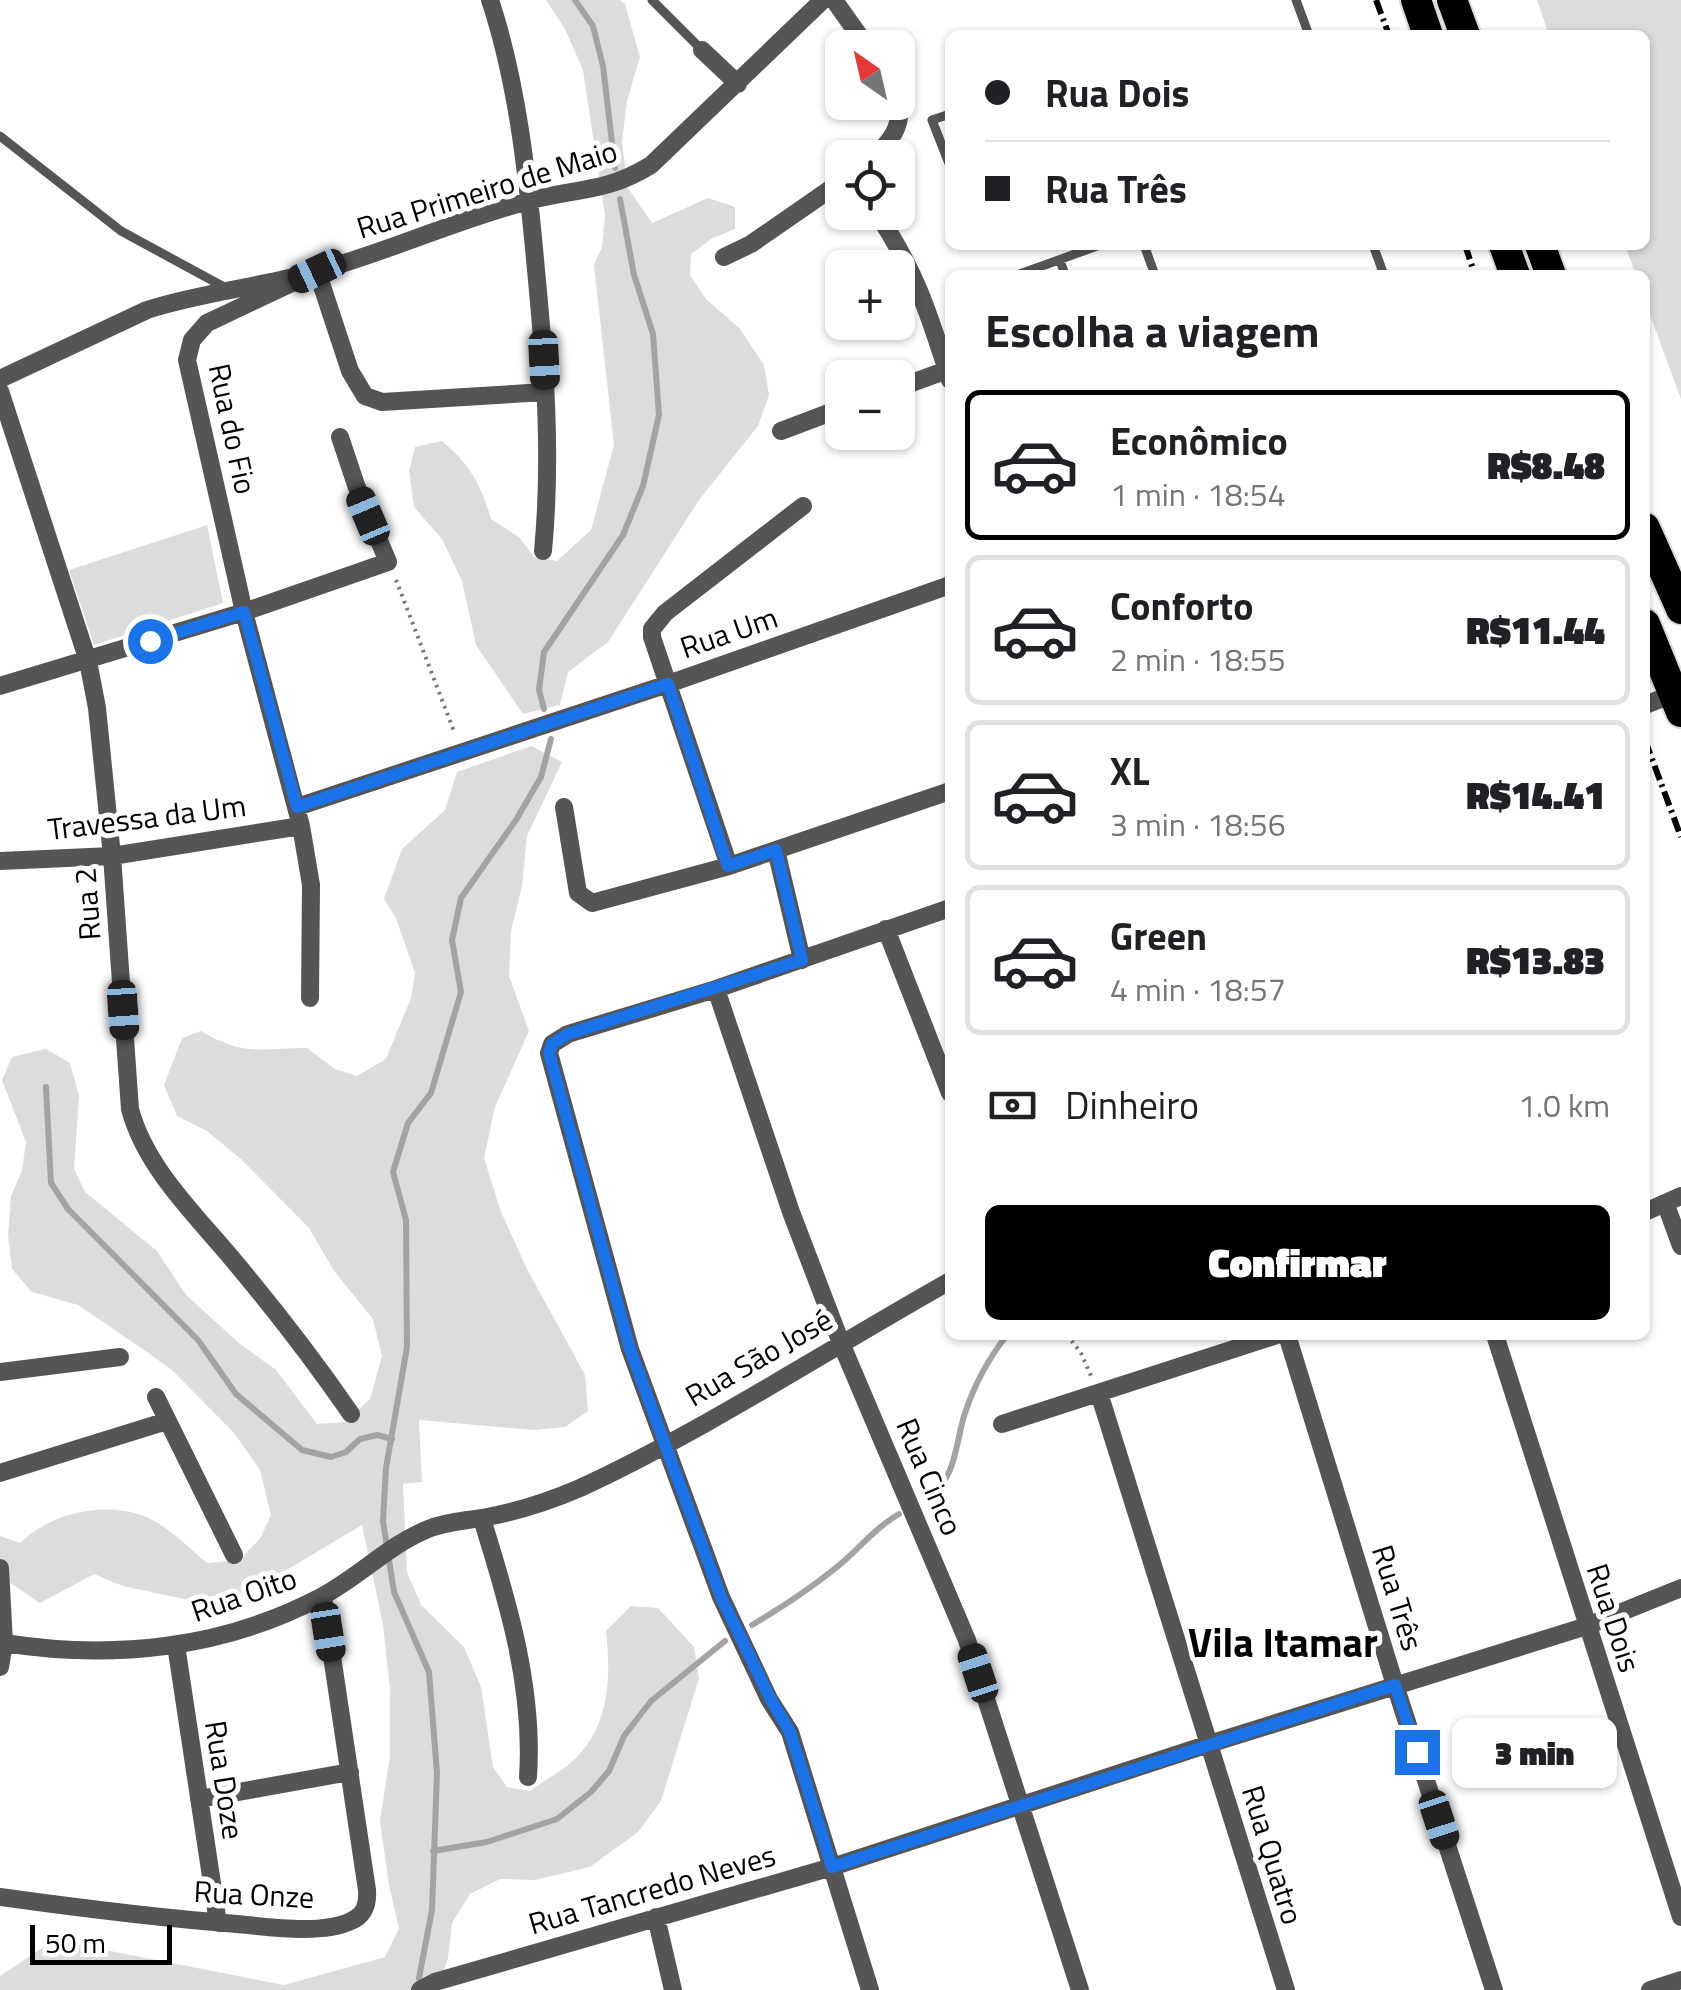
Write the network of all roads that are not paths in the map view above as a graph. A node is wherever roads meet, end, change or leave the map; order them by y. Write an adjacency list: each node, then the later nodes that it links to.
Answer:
1 (490, 0): 18 (street)
2 (652, 0): 12 (lane)
3 (823, 0): 13 (street, Rua Primeiro de Maio)
4 (834, 0): 8 (street)
5 (1296, 0): 9 (lane)
6 (1416, 0): 10 (highway)
7 (1452, 0): 11 (highway)
8 (855, 30)
9 (1307, 30)
10 (1426, 30)
11 (1462, 30)
12 (702, 50): 13 (street)
13 (738, 84): 18 (street, Rua Primeiro de Maio)
14 (945, 116): 16 (lane)
15 (0, 136): 26 (lane)
16 (945, 153)
17 (825, 193): 21 (street)
18 (530, 200): 25 (street, Rua Primeiro de Maio); 32 (street)
19 (888, 230): 27 (street)
20 (1085, 250): 22 (lane)
21 (724, 257)
22 (1060, 260): 23 (lane); 24 (lane)
23 (1031, 270)
24 (1063, 270)
25 (317, 271): 26 (street, Rua Primeiro de Maio); 32 (street); 41 (street, Rua do Fio)
26 (226, 288): 29 (street, Rua Primeiro de Maio)
27 (945, 365)
28 (945, 376): 30 (street)
29 (0, 380)
30 (915, 384)
31 (0, 391): 43 (street, Rua 2)
32 (545, 392): 38 (street)
33 (825, 414): 34 (street)
34 (781, 431)
35 (340, 438): 41 (street)
36 (803, 506): 44 (street)
37 (1650, 539): 40 (highway)
38 (542, 551)
39 (945, 587): 44 (street, Rua Um)
40 (1681, 609)
41 (244, 612): 43 (street); 49 (street)
42 (1650, 643): 46 (highway)
43 (88, 661): 45 (street); 51 (street, Rua 2)
44 (668, 684): 49 (street, Rua Um); 53 (street)
45 (0, 686)
46 (1666, 704)
47 (945, 792): 50 (street)
48 (564, 807): 53 (street)
49 (299, 816): 51 (street, Travessa da Um); 58 (street)
50 (776, 850): 53 (street); 56 (street)
51 (112, 856): 52 (street, Travessa da Um); 72 (street, Rua 2)
52 (0, 861)
53 (728, 866)
54 (945, 910): 55 (street)
55 (886, 929): 56 (street); 59 (street)
56 (802, 960): 57 (street)
57 (716, 989): 67 (street, Rua Cinco); 75 (street)
58 (310, 998)
59 (945, 1080)
60 (1674, 1200): 61 (street); 62 (street)
61 (1650, 1210)
62 (1681, 1246)
63 (945, 1284): 67 (street, Rua São José)
64 (1261, 1340): 70 (street)
65 (1290, 1340): 87 (street, Rua Três)
66 (1497, 1340): 83 (street, Rua Dois)
67 (840, 1343): 75 (street, Rua São José); 92 (street, Rua Cinco)
68 (120, 1356): 69 (street)
69 (0, 1372)
70 (1099, 1393): 74 (street); 88 (street, Rua Quatro)
71 (156, 1397): 73 (street)
72 (351, 1414)
73 (167, 1422): 76 (street); 78 (street)
74 (1002, 1424)
75 (665, 1444): 77 (street, Rua São José); 93 (street)
76 (0, 1473)
77 (482, 1519): 81 (street, Rua Oito); 90 (street)
78 (234, 1554)
79 (0, 1568): 82 (street)
80 (1681, 1588): 83 (street, Rua Tancredo Neves)
81 (323, 1596): 85 (street, Rua Oito); 89 (street, Rua Onze)
82 (1, 1610): 84 (street)
83 (1587, 1626): 87 (street, Rua Tancredo Neves); 96 (street, Rua Dois)
84 (4, 1644): 85 (street, Rua Oito); 86 (street)
85 (176, 1645): 91 (street, Rua Doze)
86 (0, 1668)
87 (1395, 1685): 88 (street, Rua Tancredo Neves); 104 (street, Rua Três)
88 (1209, 1744): 92 (street, Rua Tancredo Neves); 103 (street, Rua Quatro)
89 (350, 1772): 91 (street); 97 (street, Rua Onze)
90 (528, 1777)
91 (199, 1799): 97 (street, Rua Doze)
92 (1022, 1805): 93 (street, Rua Tancredo Neves); 102 (street, Rua Cinco)
93 (832, 1867): 95 (street, Rua Tancredo Neves); 101 (street)
94 (0, 1897): 97 (street, Rua Onze)
95 (656, 1917): 99 (street, Rua Tancredo Neves); 100 (street)
96 (1681, 1917)
97 (218, 1923)
98 (1681, 1980): 105 (street)
99 (428, 1986)
100 (673, 1990)
101 (870, 1990)
102 (1080, 1990)
103 (1286, 1990)
104 (1494, 1990)
105 (1650, 1990)

